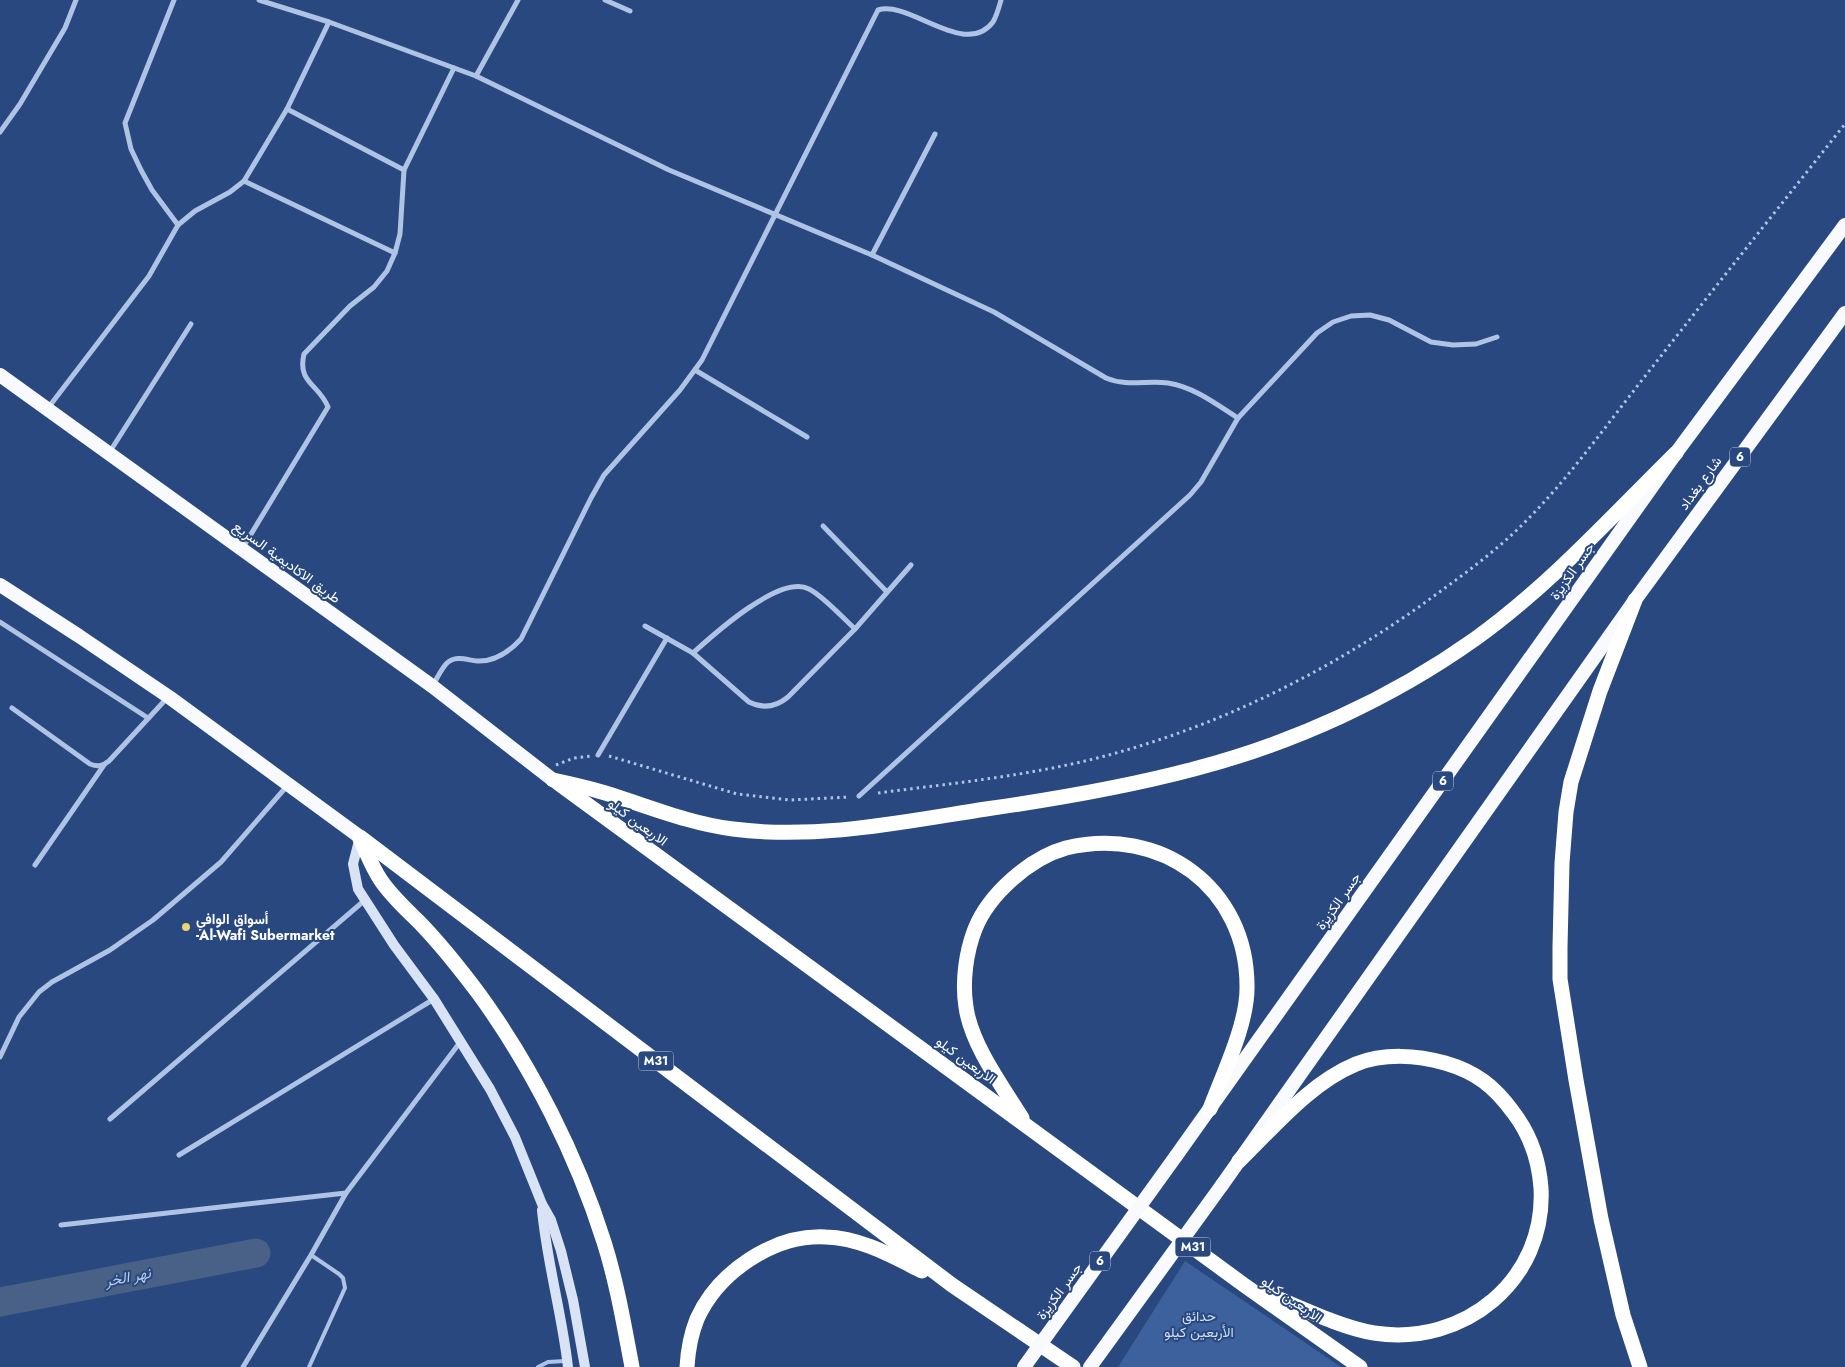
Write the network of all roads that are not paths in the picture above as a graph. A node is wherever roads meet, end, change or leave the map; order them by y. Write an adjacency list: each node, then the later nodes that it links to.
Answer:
1 (76, 0): 14 (street)
2 (174, 0): 19 (street)
3 (259, 0): 9 (street)
4 (518, 0): 12 (street)
5 (605, 0): 8 (street)
6 (1001, 0): 10 (street)
7 (888, 2): 18 (street)
8 (630, 11)
9 (329, 22): 11 (street); 13 (street)
10 (955, 26)
11 (454, 68): 12 (street); 16 (street)
12 (476, 76): 18 (street)
13 (287, 109): 16 (street); 17 (street)
14 (0, 132)
15 (935, 134): 22 (street)
16 (404, 170): 21 (street)
17 (244, 181): 19 (street); 21 (street)
18 (774, 214): 22 (street); 26 (street)
19 (178, 225): 28 (street)
20 (1845, 225): 32 (highway, 6)
21 (395, 253): 34 (street)
22 (872, 255): 29 (street)
23 (1845, 313): 38 (highway, شارع بغداد / 6)
24 (191, 324): 31 (street)
25 (1497, 337): 29 (street)
26 (696, 370): 30 (street); 44 (street)
27 (0, 375): 28 (highway, طريق الاكاديمية السريع)
28 (48, 409): 31 (highway, طريق الاكاديمية السريع)
29 (1238, 418): 52 (street)
30 (807, 437)
31 (108, 453): 34 (highway, طريق الاكاديمية السريع)
32 (1676, 453): 50 (highway); 59 (highway, جسر الكزيزة / 6)
33 (823, 526): 37 (street)
34 (242, 550): 44 (highway, طريق الاكاديمية السريع)
35 (911, 565): 37 (street)
36 (0, 585): 45 (highway)
37 (887, 592): 41 (street)
38 (1635, 600): 63 (highway, 6); 81 (highway)
39 (0, 622): 47 (street)
40 (645, 626): 42 (street)
41 (855, 630): 43 (street); 43 (street)
42 (668, 638): 43 (street); 48 (street)
43 (693, 653)
44 (432, 686): 50 (highway, طريق الاكاديمية السريع)
45 (169, 697): 47 (street); 51 (highway)
46 (12, 708): 49 (street)
47 (148, 718): 49 (street)
48 (598, 755)
49 (104, 765): 54 (street)
50 (548, 776): 61 (highway, الاربعين كيلو / M31)
51 (288, 785): 53 (highway); 58 (street)
52 (859, 796)
53 (360, 838): 55 (main road); 68 (highway, M31); 75 (highway)
54 (35, 865)
55 (365, 900): 56 (main road); 60 (street)
56 (434, 999): 57 (main road); 62 (street)
57 (461, 1041): 64 (street); 65 (main road)
58 (0, 1057)
59 (1210, 1109): 61 (highway); 77 (highway, جسر الكزيزة / 6, bridge)
60 (110, 1119)
61 (1027, 1125): 69 (highway, الاربعين كيلو / M31)
62 (179, 1154)
63 (1240, 1161): 69 (highway); 79 (highway, 6, bridge)
64 (346, 1193): 66 (street); 67 (street)
65 (542, 1204): 70 (main road); 74 (main road)
66 (61, 1225)
67 (311, 1255): 71 (street); 72 (lane)
68 (952, 1285): 76 (highway); 78 (highway, M31)
69 (1244, 1285): 80 (highway, الاربعين كيلو / M31)
70 (568, 1364): 73 (lane)
71 (243, 1367)
72 (309, 1367)
73 (538, 1367)
74 (585, 1367)
75 (632, 1367)
76 (687, 1367)
77 (1024, 1367)
78 (1073, 1367)
79 (1090, 1367)
80 (1360, 1367)
81 (1640, 1367)

